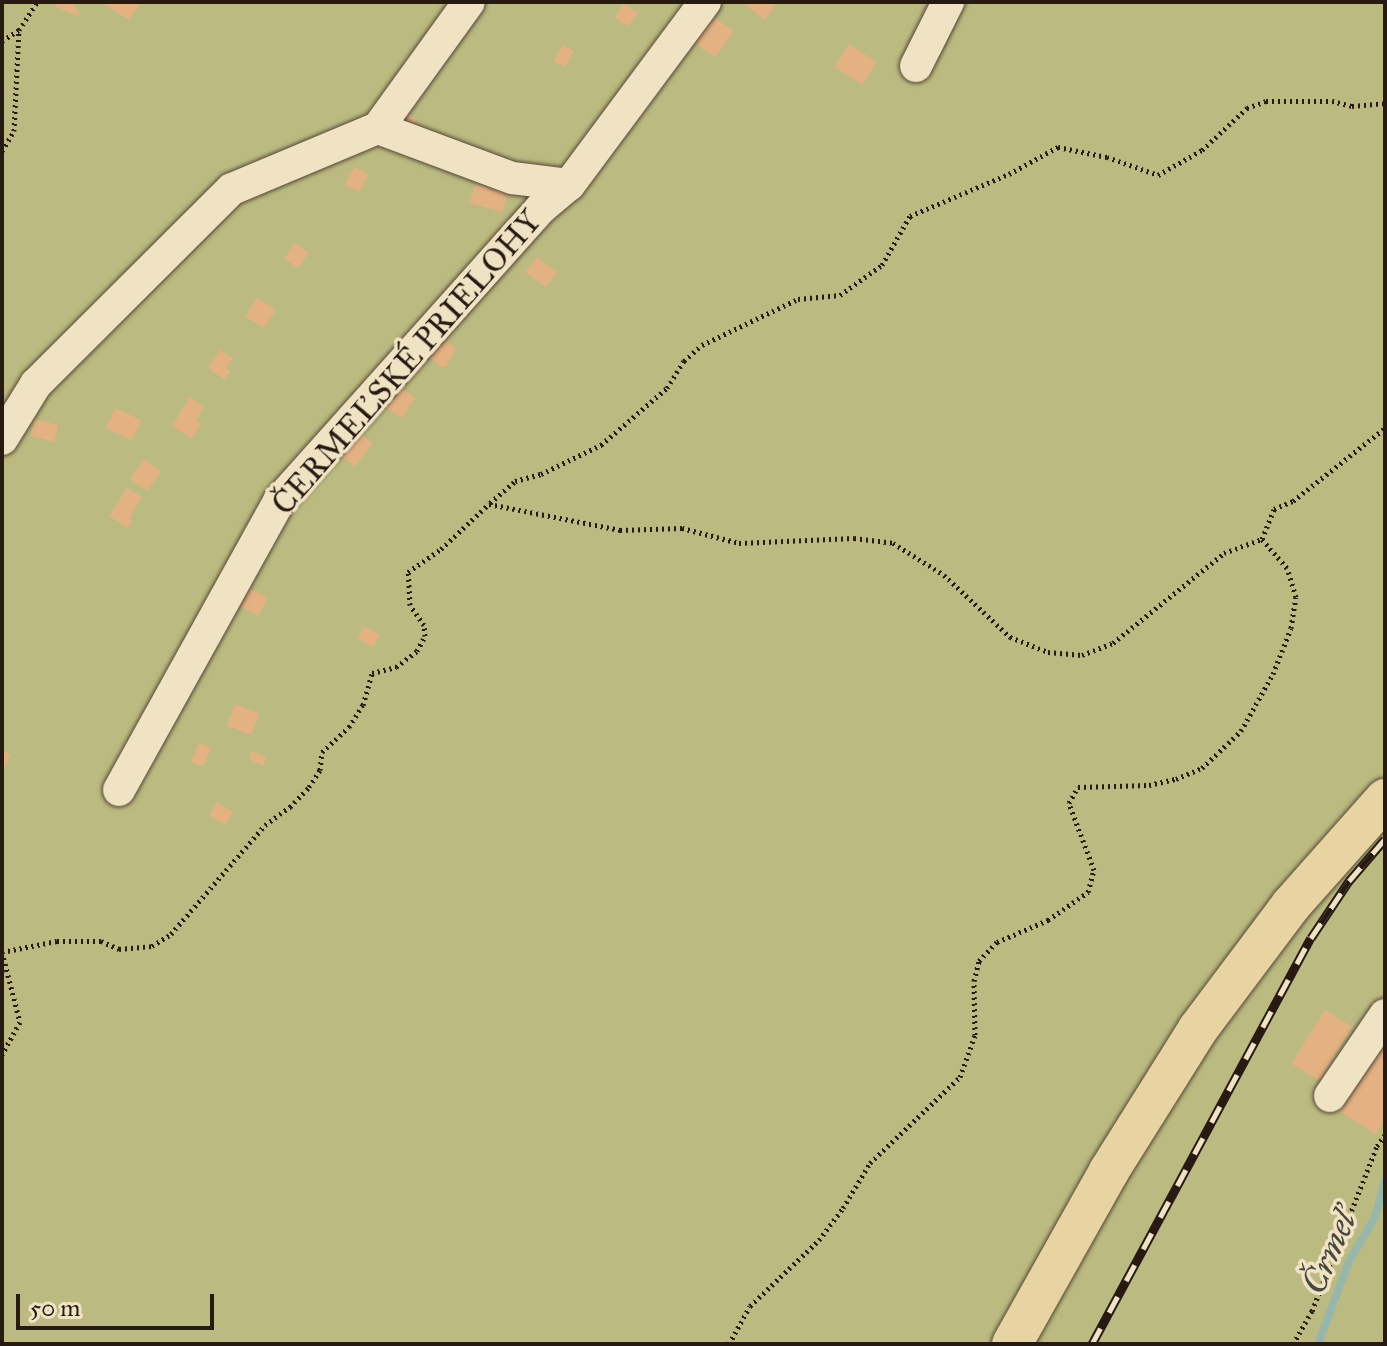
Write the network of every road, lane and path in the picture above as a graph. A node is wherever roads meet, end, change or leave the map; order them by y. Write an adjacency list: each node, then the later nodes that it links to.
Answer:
1 (37, 2): 5 (path)
2 (469, 2): 9 (street)
3 (705, 2): 11 (street, ČERMEĽSKÉ PRIELOHY)
4 (948, 2): 7 (street)
5 (19, 30): 6 (path); 10 (path)
6 (2, 41)
7 (916, 66)
8 (1385, 103): 14 (path)
9 (378, 128): 11 (street); 13 (street)
10 (2, 151)
11 (569, 185): 16 (street, ČERMEĽSKÉ PRIELOHY)
12 (1385, 428): 15 (path)
13 (2, 439)
14 (489, 504): 15 (path); 18 (path)
15 (1262, 539): 23 (path)
16 (119, 790)
17 (1385, 799): 24 (main road)
18 (2, 952): 20 (path)
19 (1385, 1015): 21 (street)
20 (2, 1055)
21 (1330, 1096)
22 (1385, 1135): 25 (path)
23 (729, 1344)
24 (1012, 1344)
25 (1293, 1344)

